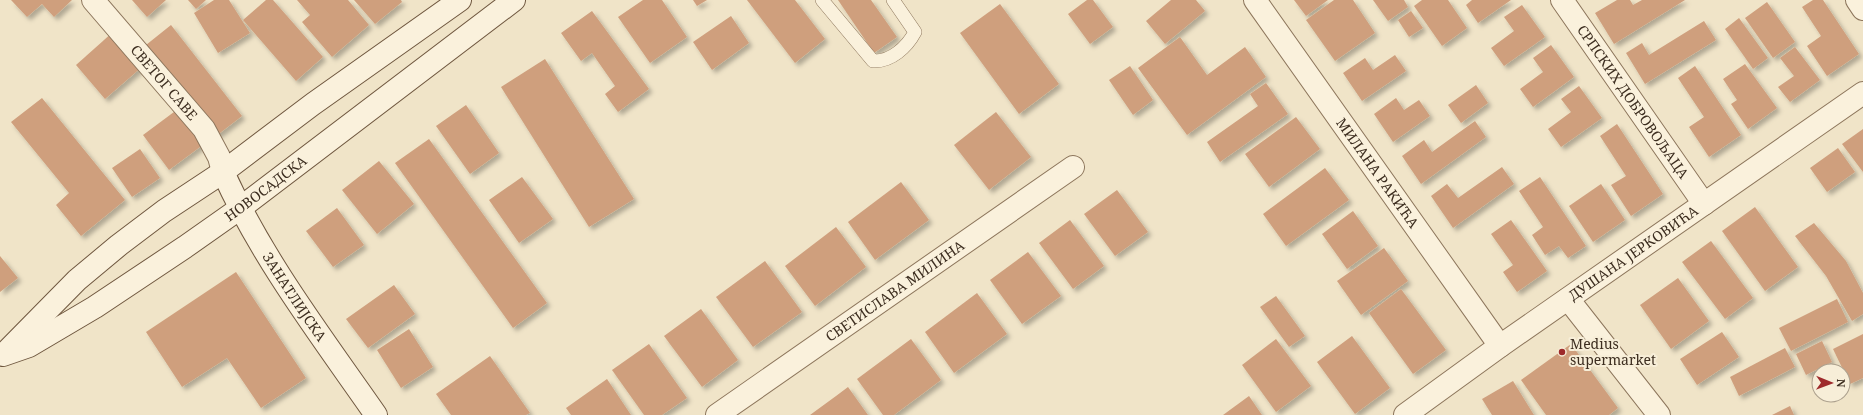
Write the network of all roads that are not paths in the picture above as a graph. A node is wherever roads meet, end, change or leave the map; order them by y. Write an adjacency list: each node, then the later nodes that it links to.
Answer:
1 (93, 0): 12 (street, СВЕТОГ САВЕ)
2 (460, 0): 12 (street, НОВОСАДСКА)
3 (514, 0): 14 (street, НОВОСАДСКА)
4 (822, 0): 5 (lane)
5 (893, 0)
6 (1255, 0): 16 (street, МИЛАНА РАКИЋА)
7 (1562, 0): 13 (street, СРПСКИХ ДОБРОВОЉАЦА)
8 (1857, 0): 9 (street)
9 (1863, 9)
10 (1863, 93): 13 (street, ДУШАНА ЈЕРКОВИЋА)
11 (1073, 167): 19 (street, СВЕТИСЛАВА МИЛИНА)
12 (223, 172): 14 (street, ЗАНАТЛИЈСКА); 17 (street, НОВОСАДСКА)
13 (1704, 204): 15 (street, ДУШАНА ЈЕРКОВИЋА)
14 (239, 209): 17 (street, НОВОСАДСКА); 18 (street, ЗАНАТЛИЈСКА)
15 (1568, 299): 16 (street, ДУШАНА ЈЕРКОВИЋА); 21 (street)
16 (1500, 346): 20 (street, ДУШАНА ЈЕРКОВИЋА)
17 (1, 356)
18 (376, 415)
19 (717, 415)
20 (1405, 415)
21 (1659, 415)

